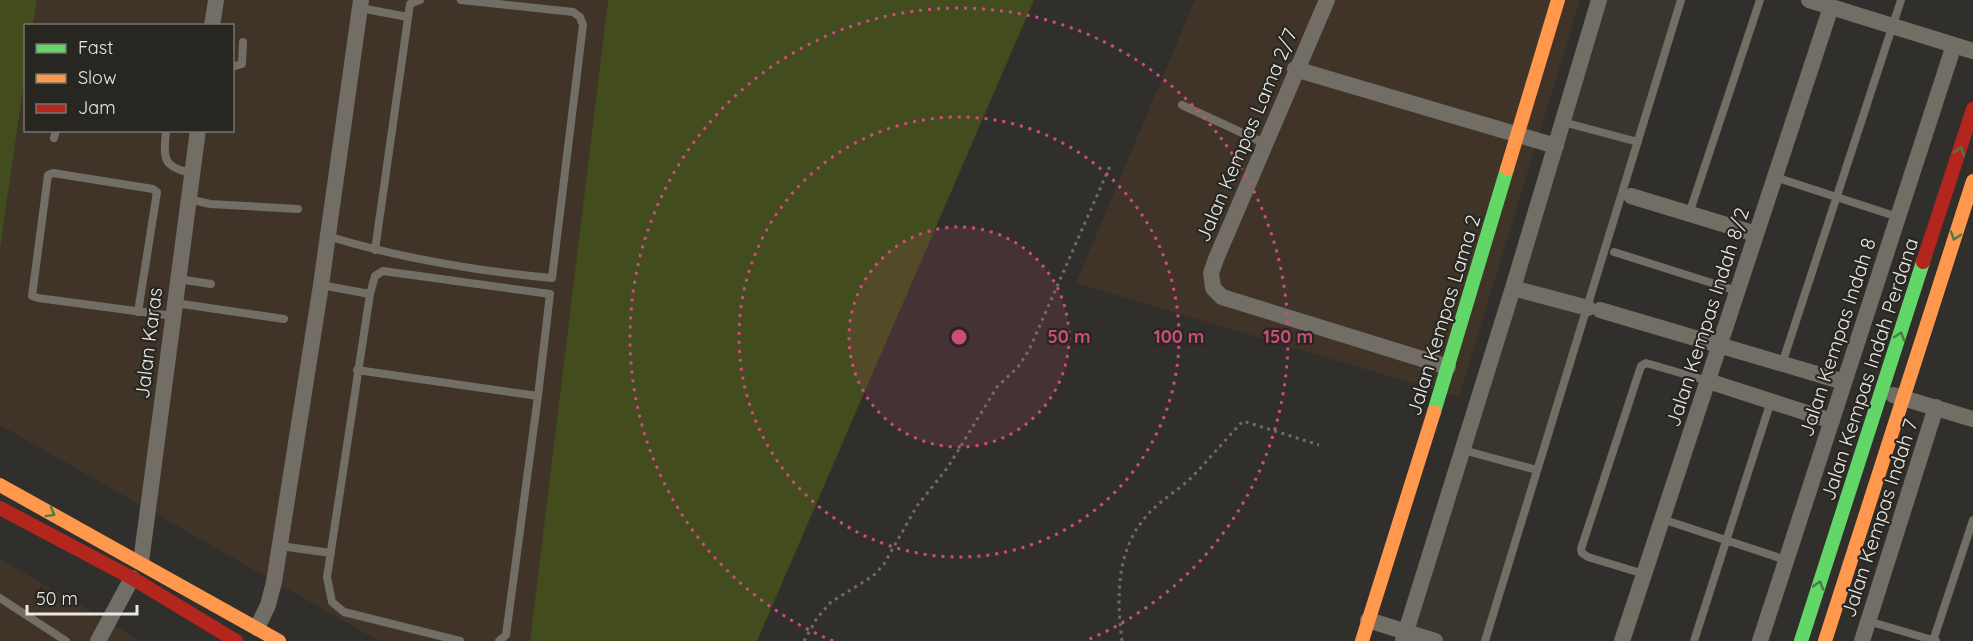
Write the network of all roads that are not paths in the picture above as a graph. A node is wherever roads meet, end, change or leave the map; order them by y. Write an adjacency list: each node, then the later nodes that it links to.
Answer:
1 (216, 0): 14 (street)
2 (420, 0): 13 (lane)
3 (461, 0): 43 (lane)
4 (1327, 0): 20 (street, Jalan Kempas Lama 2/7)
5 (1558, 0): 26 (street, Jalan Kempas Lama 2)
6 (1599, 0): 23 (street)
7 (1681, 0): 27 (lane)
8 (1760, 0): 37 (lane)
9 (1809, 0): 11 (street)
10 (1901, 0): 15 (lane)
11 (1832, 3): 15 (street); 31 (street, Jalan Kempas Indah 8/2)
12 (361, 4): 13 (lane); 40 (street)
13 (408, 17): 41 (lane)
14 (212, 24)
15 (1892, 26): 17 (street); 34 (lane)
16 (243, 42): 19 (lane)
17 (1954, 45): 18 (street); 38 (street, Jalan Kempas Indah 8)
18 (1973, 51)
19 (234, 66)
20 (1295, 69): 26 (street); 28 (street, Jalan Kempas Lama 2/7)
21 (1182, 105): 28 (lane)
22 (1973, 108): 61 (street, Jalan Kempas Indah Perdana, one-way to 22)
23 (1563, 122): 27 (lane); 29 (street)
24 (166, 132): 30 (lane)
25 (198, 132): 30 (street, Jalan Karas)
26 (1518, 134): 29 (street); 57 (street, Jalan Kempas Lama 2)
27 (1638, 142): 51 (lane)
28 (1264, 143): 57 (street, Jalan Kempas Lama 2/7)
29 (1556, 146): 47 (street)
30 (192, 173): 35 (street, Jalan Karas)
31 (1775, 177): 34 (lane); 39 (street, Jalan Kempas Indah 8/2)
32 (1973, 181): 63 (street, Jalan Kempas Indah Perdana, one-way to 63)
33 (1631, 196): 37 (street)
34 (1837, 198): 38 (lane); 56 (lane)
35 (188, 199): 36 (lane); 44 (street, Jalan Karas)
36 (298, 209)
37 (1689, 214): 39 (street)
38 (1898, 217): 60 (street, Jalan Kempas Indah 8)
39 (1756, 234): 48 (street, Jalan Kempas Indah 8/2)
40 (327, 236): 41 (lane); 46 (street)
41 (375, 250): 43 (lane)
42 (1614, 252): 48 (lane)
43 (552, 278): 50 (lane)
44 (178, 279): 45 (lane); 52 (street, Jalan Karas)
45 (211, 284)
46 (321, 285): 49 (lane); 75 (street)
47 (1513, 288): 51 (street); 68 (street)
48 (1737, 291): 55 (street, Jalan Kempas Indah 8/2)
49 (370, 294): 50 (lane); 58 (lane)
50 (550, 294): 62 (lane)
51 (1594, 309): 55 (street); 69 (lane)
52 (174, 310): 53 (lane); 54 (lane); 78 (street, Jalan Karas)
53 (138, 312): 53 (lane)
54 (284, 319)
55 (1719, 345): 56 (street); 59 (street, Jalan Kempas Indah 8/2)
56 (1782, 364): 60 (street)
57 (1448, 367): 82 (street, Jalan Kempas Lama 2)
58 (357, 370): 62 (lane); 76 (lane)
59 (1707, 381): 64 (street); 72 (street, Jalan Kempas Indah 8/2); 79 (lane)
60 (1844, 382): 67 (street, Jalan Kempas Indah 8)
61 (1882, 392): 63 (street); 99 (street, Jalan Kempas Indah Perdana, one-way to 61)
62 (538, 396): 92 (lane)
63 (1904, 399): 65 (street); 100 (street, Jalan Kempas Indah Perdana)
64 (1771, 401): 67 (street); 74 (lane)
65 (1936, 407): 66 (street); 83 (street, Jalan Kempas Indah 7)
66 (1973, 419)
67 (1832, 421): 77 (street, Jalan Kempas Indah 8)
68 (1463, 450): 69 (lane); 85 (street)
69 (1537, 470): 95 (lane)
70 (0, 485): 78 (street, one-way to 78)
71 (0, 508): 80 (street)
72 (1662, 519): 74 (lane); 79 (street, Jalan Kempas Indah 8/2)
73 (1973, 520): 102 (lane)
74 (1726, 540): 77 (lane); 97 (lane)
75 (280, 546): 76 (lane); 84 (street)
76 (331, 553): 91 (lane)
77 (1786, 560): 98 (street, Jalan Kempas Indah 8)
78 (141, 561): 84 (street)
79 (1644, 574): 96 (street, Jalan Kempas Indah 8/2)
80 (132, 578): 88 (street); 89 (street)
81 (0, 598): 86 (lane)
82 (1368, 620): 85 (street); 93 (street, Jalan Kempas Lama 2)
83 (1868, 621): 101 (street, Jalan Kempas Indah 7); 102 (lane)
84 (257, 628): 90 (street)
85 (1404, 637): 94 (street)
86 (55, 638): 87 (lane)
87 (66, 641)
88 (98, 641)
89 (236, 641)
90 (279, 641)
91 (460, 641)
92 (499, 641)
93 (1362, 641)
94 (1435, 641)
95 (1485, 641)
96 (1622, 641)
97 (1694, 641)
98 (1760, 641)
99 (1801, 641)
100 (1825, 641)
101 (1862, 641)
102 (1934, 641)

